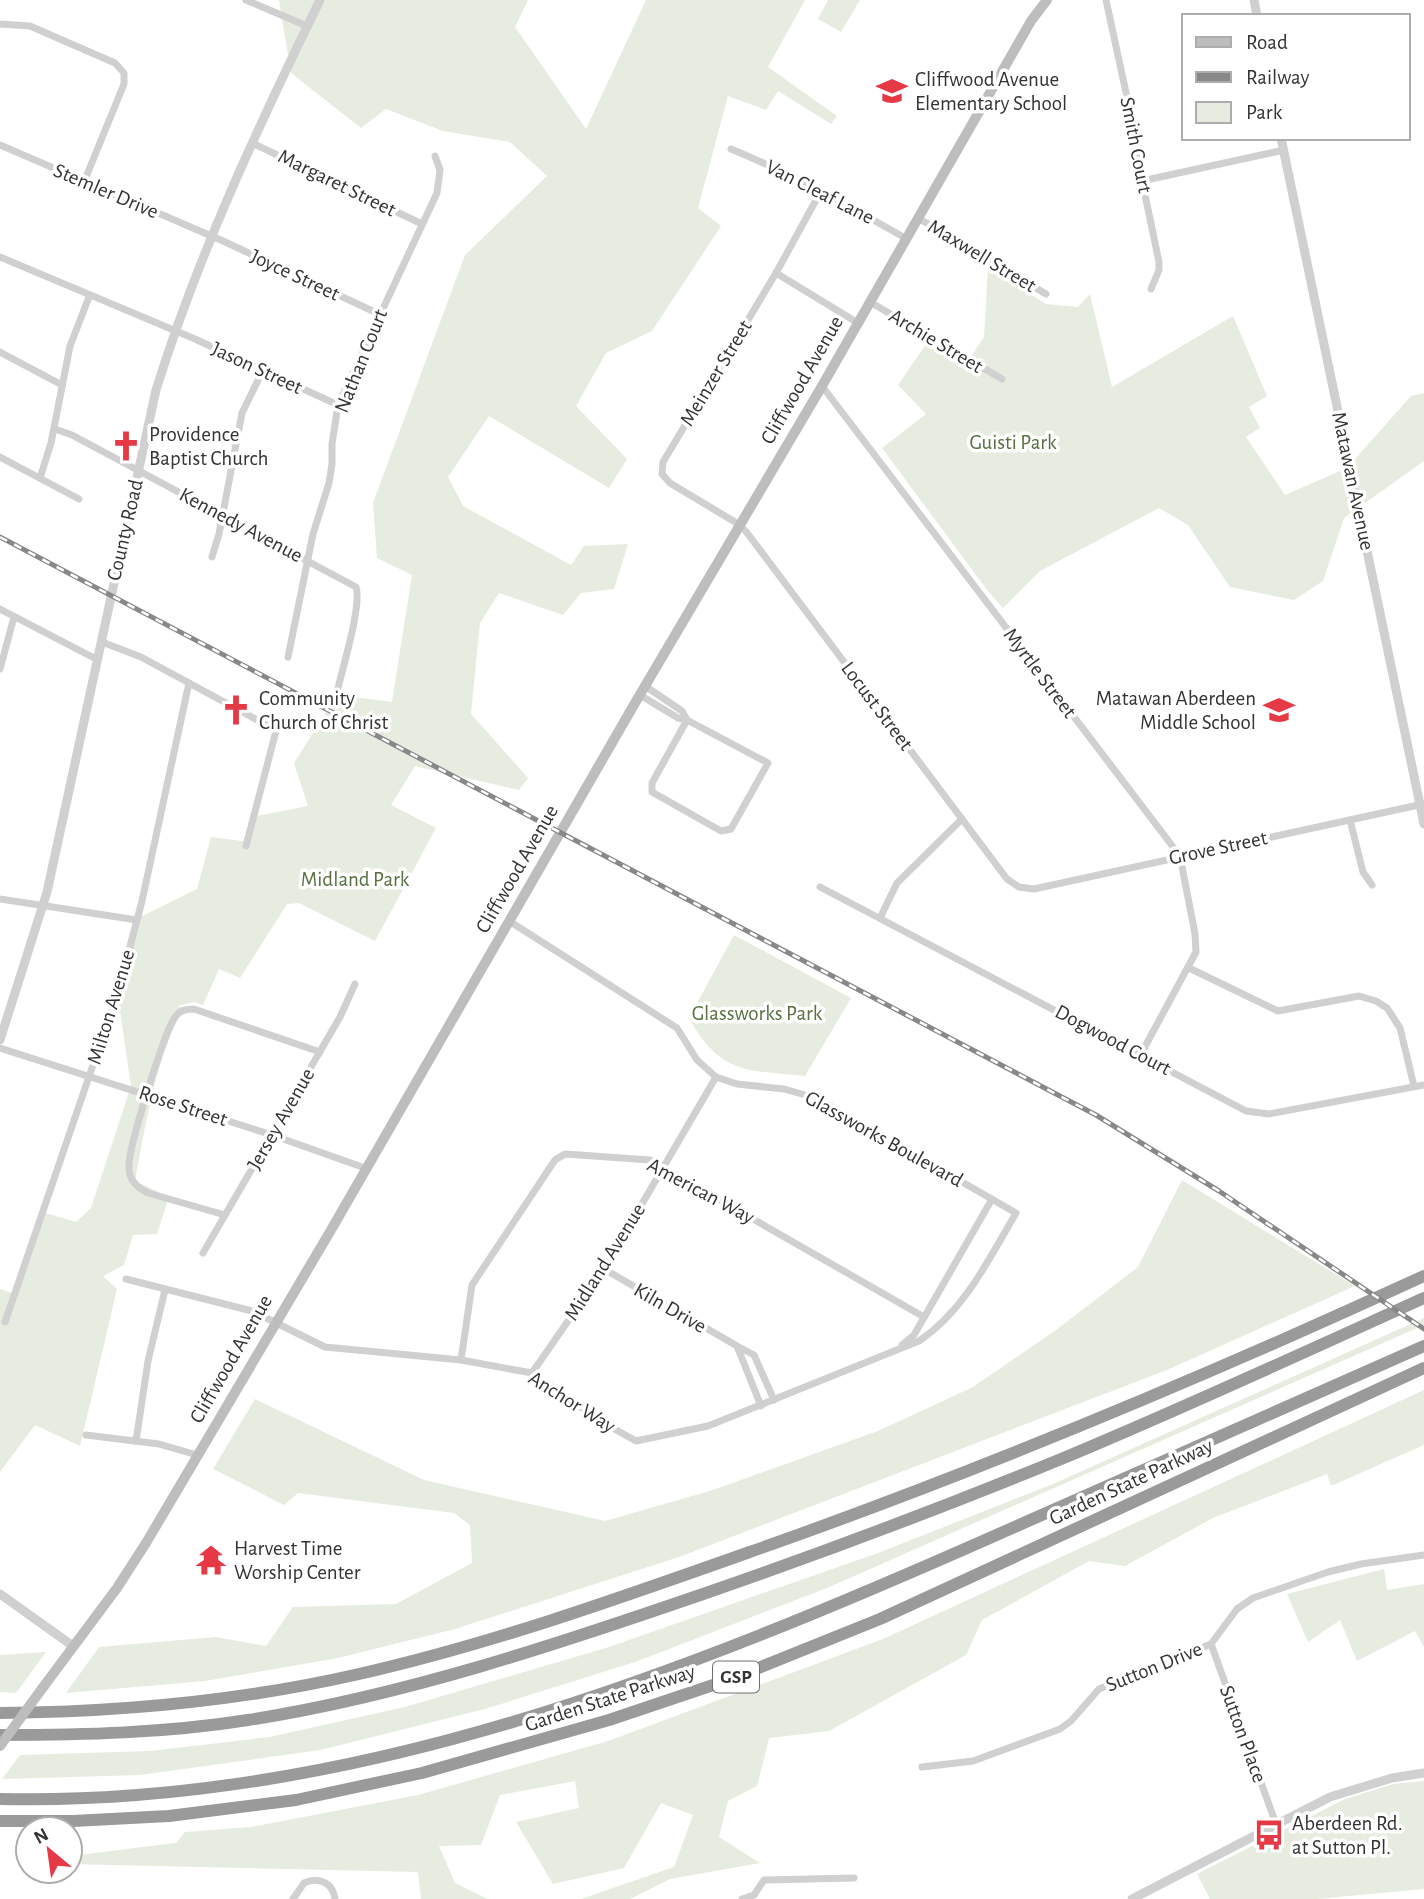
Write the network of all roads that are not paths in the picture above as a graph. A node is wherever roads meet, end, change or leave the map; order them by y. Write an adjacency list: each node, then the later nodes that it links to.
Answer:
1 (246, 0): 6 (street)
2 (320, 0): 6 (street, County Road)
3 (1047, 0): 16 (main road, Cliffwood Avenue)
4 (1106, 0): 22 (street, Smith Court)
5 (0, 24): 14 (street)
6 (307, 26): 8 (street, County Road)
7 (1282, 140): 11 (street, Matawan Avenue)
8 (252, 142): 17 (street, Margaret Street); 18 (street, County Road)
9 (0, 145): 14 (street, Stemler Drive)
10 (731, 149): 15 (street, Van Cleaf Lane)
11 (1284, 150): 13 (street); 54 (street, Matawan Avenue)
12 (435, 156): 17 (street, Nathan Court)
13 (1151, 178)
14 (84, 181): 18 (street, Stemler Drive)
15 (821, 191): 19 (street, Van Cleaf Lane); 21 (street, Meinzer Street)
16 (918, 218): 19 (main road, Cliffwood Avenue); 23 (street, Maxwell Street)
17 (422, 224): 26 (street, Nathan Court)
18 (211, 237): 26 (street, Joyce Street); 28 (street, County Road)
19 (907, 239): 25 (main road, Cliffwood Avenue)
20 (0, 257): 24 (street)
21 (776, 273): 27 (street); 41 (street, Meinzer Street)
22 (1151, 289)
23 (1046, 293)
24 (89, 297): 28 (street); 32 (street)
25 (870, 302): 27 (main road, Cliffwood Avenue); 31 (street, Archie Street)
26 (379, 314): 34 (street, Nathan Court)
27 (858, 323): 33 (main road, Cliffwood Avenue)
28 (175, 332): 30 (street, Jason Street); 37 (street, County Road)
29 (0, 352): 32 (street)
30 (263, 370): 34 (street, Jason Street); 40 (street)
31 (1002, 379)
32 (62, 385): 35 (street)
33 (822, 386): 41 (main road, Cliffwood Avenue); 59 (street, Myrtle Street)
34 (338, 405): 43 (street, Nathan Court)
35 (55, 429): 37 (street, Kennedy Avenue); 38 (street)
36 (0, 457): 38 (street)
37 (138, 470): 40 (street, Kennedy Avenue); 46 (street, County Road)
38 (40, 478): 39 (street)
39 (79, 499)
40 (223, 515): 42 (street); 43 (street, Kennedy Avenue)
41 (740, 525): 52 (main road, Cliffwood Avenue); 55 (street, Locust Street)
42 (212, 557)
43 (309, 560): 47 (street, Nathan Court); 51 (street, Kennedy Avenue)
44 (0, 609): 45 (street)
45 (13, 617): 48 (street); 49 (street)
46 (102, 642): 48 (street, County Road); 50 (street)
47 (288, 657)
48 (98, 660): 64 (street, County Road)
49 (0, 669)
50 (189, 683): 58 (street); 66 (street, Milton Avenue)
51 (338, 688)
52 (643, 691): 53 (street); 67 (main road, Cliffwood Avenue)
53 (687, 720): 53 (street)
54 (1422, 804): 56 (street, Grove Street); 57 (street, Matawan Avenue)
55 (962, 819): 60 (street, Locust Street); 65 (street)
56 (1350, 820): 59 (street, Grove Street); 61 (street)
57 (1424, 824)
58 (246, 846)
59 (1180, 856): 60 (street, Grove Street); 68 (street, Myrtle Street)
60 (1016, 885)
61 (1372, 885)
62 (820, 887): 65 (street, Dogwood Court)
63 (0, 900): 64 (street)
64 (44, 905): 66 (street); 70 (street, County Road)
65 (880, 918): 73 (street, Dogwood Court)
66 (137, 920): 74 (street, Milton Avenue)
67 (509, 920): 75 (street); 80 (main road, Cliffwood Avenue)
68 (1189, 968): 73 (street, Myrtle Street); 77 (street)
69 (355, 984): 72 (street, Jersey Avenue)
70 (0, 1040)
71 (0, 1048): 74 (street, Rose Street)
72 (320, 1052): 78 (street); 79 (street, Jersey Avenue)
73 (1141, 1054): 77 (street, Dogwood Court)
74 (90, 1076): 78 (street, Rose Street); 93 (street, Milton Avenue)
75 (716, 1077): 81 (street, Midland Avenue); 82 (street, Glassworks Boulevard)
76 (1424, 1085): 77 (street, Dogwood Court)
77 (1414, 1086)
78 (147, 1095): 79 (street, Rose Street); 84 (street)
79 (272, 1135): 80 (street, Rose Street); 84 (street, Jersey Avenue)
80 (365, 1168): 92 (main road, Cliffwood Avenue)
81 (663, 1168): 86 (street, Midland Avenue); 91 (street, American Way); 97 (street, American Way)
82 (992, 1199): 83 (street, Glassworks Boulevard); 91 (street, Anchor Way)
83 (1016, 1213): 96 (street, Anchor Way)
84 (225, 1216): 85 (street, Jersey Avenue)
85 (203, 1253)
86 (604, 1269): 94 (street, Kiln Drive); 99 (street, Midland Avenue)
87 (1424, 1276): 109 (highway)
88 (126, 1279): 89 (street, Anchor Way)
89 (166, 1290): 92 (street, Anchor Way); 103 (street)
90 (1424, 1298): 110 (highway)
91 (925, 1317): 96 (street, Anchor Way)
92 (275, 1321): 97 (street, Anchor Way); 104 (main road, Cliffwood Avenue)
93 (5, 1322)
94 (737, 1346): 100 (street, Kiln Drive); 101 (street)
95 (1424, 1346): 114 (highway, Garden State Parkway / GSP)
96 (899, 1348): 100 (street, Anchor Way)
97 (461, 1360): 99 (street, Anchor Way)
98 (1424, 1368): 115 (highway, Garden State Parkway / GSP)
99 (532, 1373): 101 (street, Anchor Way)
100 (774, 1400): 101 (street, Anchor Way)
101 (761, 1406)
102 (86, 1435): 103 (street)
103 (136, 1441): 104 (street)
104 (197, 1455): 108 (main road, Cliffwood Avenue)
105 (1424, 1555): 107 (street, Sutton Drive)
106 (0, 1594): 108 (street)
107 (1211, 1644): 112 (street, Sutton Drive); 116 (street, Sutton Place)
108 (74, 1646): 111 (main road, Cliffwood Avenue, bridge)
109 (0, 1713)
110 (0, 1735)
111 (0, 1746)
112 (922, 1767)
113 (1424, 1773): 116 (street)
114 (0, 1799)
115 (0, 1821)
116 (1276, 1824): 121 (street)
117 (854, 1878): 120 (street)
118 (293, 1899): 119 (street)
119 (335, 1899)
120 (741, 1899)
121 (1132, 1899)

